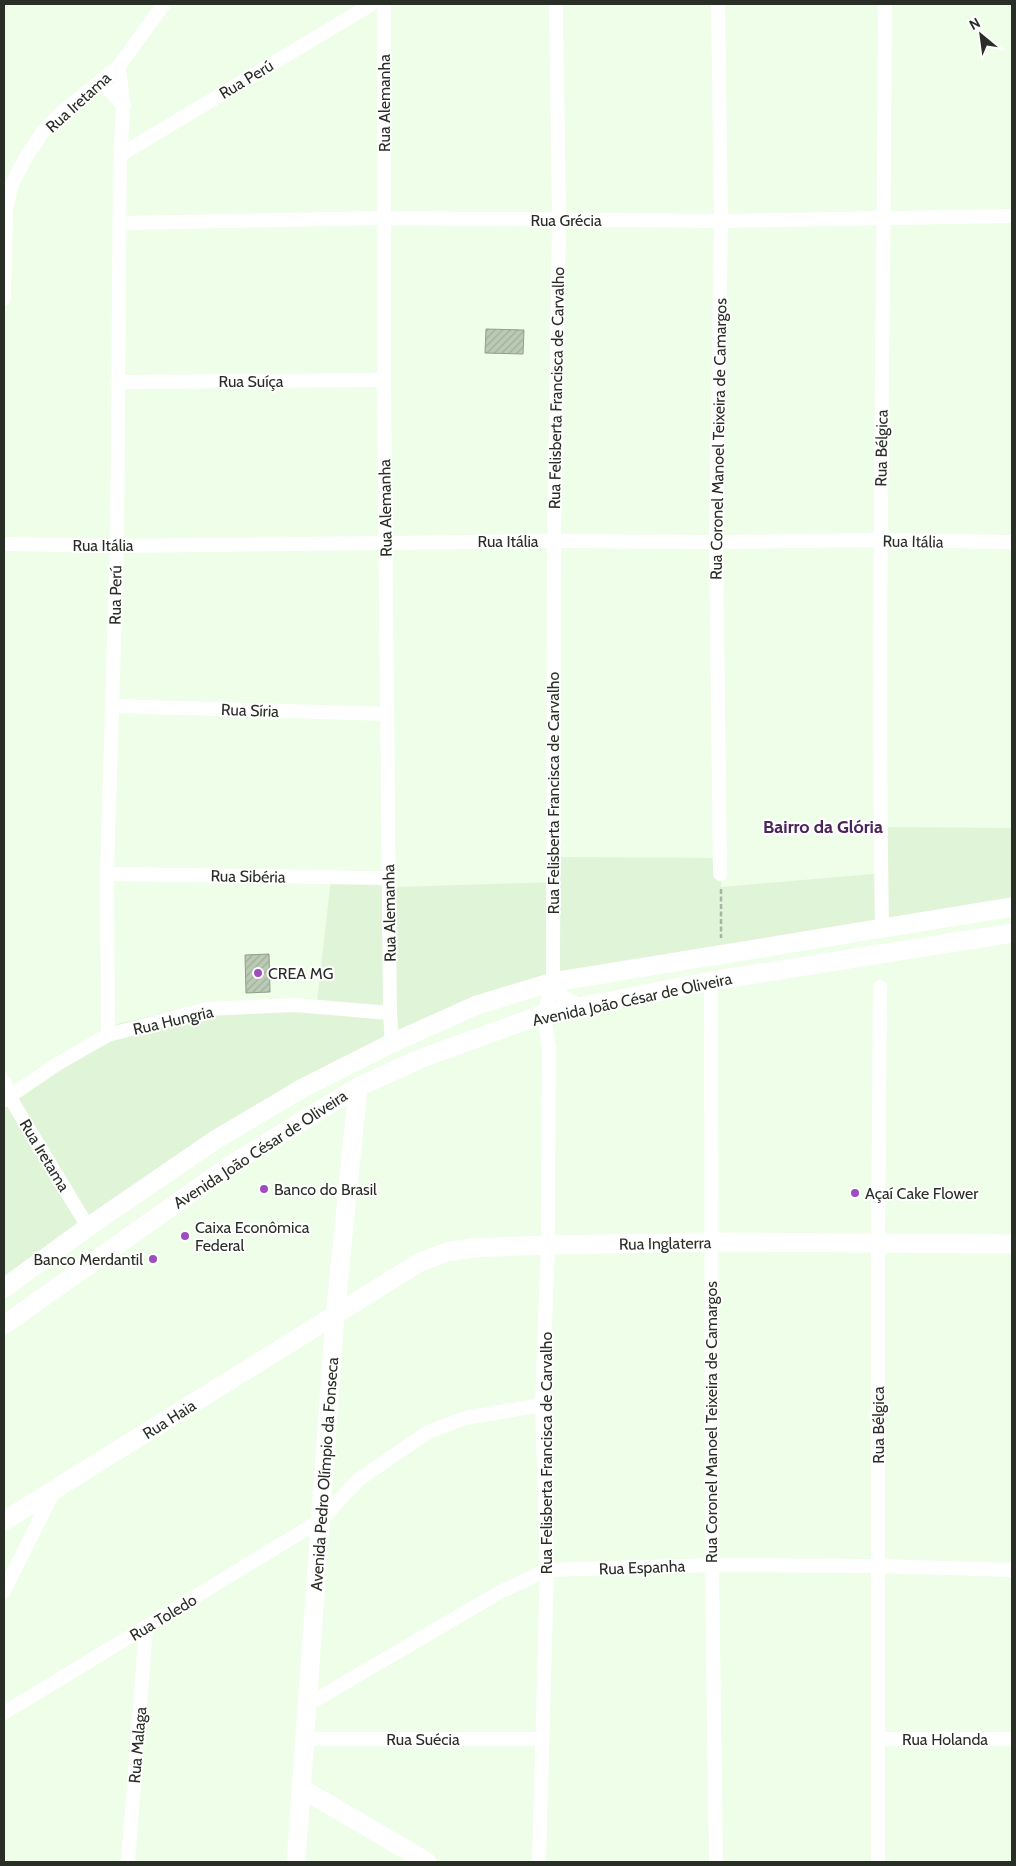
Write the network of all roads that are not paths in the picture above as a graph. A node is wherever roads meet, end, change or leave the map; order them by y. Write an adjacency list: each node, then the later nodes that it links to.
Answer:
1 (164, 4): 7 (street, Rua Iretama)
2 (372, 4): 10 (street, Rua Perú)
3 (384, 4): 13 (street, Rua Alemanha)
4 (556, 4): 15 (street, Rua Felisberta Francisca de Carvalho)
5 (718, 4): 16 (street, Rua Coronel Manoel Teixeira de Camargos)
6 (885, 4): 14 (street, Rua Bélgica)
7 (118, 67): 8 (street, Rua Iretama); 9 (street, Rua Perú)
8 (101, 80): 9 (street); 11 (street, Rua Iretama)
9 (124, 106): 10 (street, Rua Perú)
10 (120, 155): 17 (street, Rua Perú)
11 (5, 210): 18 (street, Rua Iretama)
12 (1012, 216): 14 (street, Rua Grécia)
13 (383, 218): 15 (street, Rua Grécia); 17 (street, Rua Grécia); 19 (street, Rua Alemanha)
14 (884, 218): 16 (street, Rua Grécia); 21 (street, Rua Bélgica)
15 (559, 220): 16 (street, Rua Grécia); 22 (street, Rua Felisberta Francisca de Carvalho)
16 (721, 221): 24 (street, Rua Coronel Manoel Teixeira de Camargos)
17 (120, 223): 20 (street, Rua Perú)
18 (4, 299)
19 (384, 380): 20 (street, Rua Suíça); 23 (street, Rua Alemanha)
20 (118, 382): 27 (street, Rua Perú)
21 (880, 540): 24 (street, Rua Itália); 25 (street, Rua Itália); 34 (street, Rua Bélgica)
22 (554, 541): 23 (street, Rua Itália); 24 (street, Rua Itália); 37 (street, Rua Felisberta Francisca de Carvalho)
23 (386, 542): 27 (street, Rua Itália); 29 (street, Rua Alemanha)
24 (716, 542): 31 (street, Rua Coronel Manoel Teixeira de Camargos)
25 (1012, 542)
26 (4, 544): 27 (street, Rua Itália)
27 (117, 546): 28 (street, Rua Perú)
28 (113, 706): 29 (street, Rua Síria); 30 (street, Rua Perú)
29 (387, 714): 32 (street, Rua Alemanha)
30 (107, 874): 32 (street, Rua Sibéria); 42 (street, Rua Perú)
31 (720, 874)
32 (389, 878): 40 (street, Rua Alemanha)
33 (1012, 908): 34 (main road, Avenida João César de Oliveira)
34 (882, 929): 37 (main road, Avenida João César de Oliveira)
35 (1012, 933): 36 (main road, Avenida João César de Oliveira)
36 (711, 981): 39 (main road, Avenida João César de Oliveira); 48 (street, Rua Coronel Manoel Teixeira de Camargos)
37 (553, 982): 39 (street); 41 (street, Rua Felisberta Francisca de Carvalho); 43 (main road, Avenida João César de Oliveira)
38 (880, 987): 49 (street, Rua Bélgica)
39 (583, 1007): 41 (main road, Avenida João César de Oliveira)
40 (390, 1012): 42 (street, Rua Hungria); 43 (street)
41 (544, 1014): 45 (main road, Avenida João César de Oliveira); 51 (street, Rua Felisberta Francisca de Carvalho)
42 (108, 1034): 46 (street, Rua Hungria)
43 (392, 1044): 47 (main road, Avenida João César de Oliveira)
44 (4, 1082): 46 (street, Rua Iretama)
45 (358, 1087): 53 (main road, Avenida Pedro Olímpio da Fonseca); 54 (main road, Avenida João César de Oliveira)
46 (7, 1098): 47 (street, Rua Iretama)
47 (88, 1227): 52 (main road, Avenida João César de Oliveira)
48 (711, 1242): 49 (main road, Rua Inglaterra); 51 (main road, Rua Inglaterra); 59 (street, Rua Coronel Manoel Teixeira de Camargos)
49 (878, 1244): 50 (main road, Rua Inglaterra); 60 (street, Rua Bélgica)
50 (1012, 1244)
51 (548, 1245): 53 (main road, Rua Inglaterra); 55 (street, Rua Felisberta Francisca de Carvalho)
52 (4, 1288)
53 (335, 1316): 56 (main road, Rua Haia); 57 (main road, Avenida Pedro Olímpio da Fonseca)
54 (8, 1317)
55 (542, 1405): 57 (street, Rua Toledo); 61 (street, Rua Felisberta Francisca de Carvalho)
56 (54, 1491): 58 (main road, Rua Haia); 63 (street)
57 (320, 1520): 64 (street, Rua Toledo); 65 (main road, Avenida Pedro Olímpio da Fonseca)
58 (4, 1521)
59 (712, 1565): 60 (street, Rua Espanha); 61 (street, Rua Espanha); 76 (street, Rua Coronel Manoel Teixeira de Camargos)
60 (879, 1566): 62 (street, Rua Espanha); 69 (street, Rua Bélgica)
61 (547, 1570): 65 (street, Rua Espanha); 68 (street, Rua Felisberta Francisca de Carvalho)
62 (1012, 1570)
63 (4, 1590)
64 (146, 1627): 66 (street, Rua Toledo); 72 (street, Rua Malaga)
65 (307, 1705): 67 (main road, Avenida Pedro Olímpio da Fonseca)
66 (4, 1713)
67 (305, 1738): 68 (street, Rua Suécia); 71 (main road, Avenida Pedro Olímpio da Fonseca)
68 (541, 1738): 75 (street, Rua Felisberta Francisca de Carvalho)
69 (878, 1739): 70 (street, Rua Holanda); 77 (street, Rua Bélgica)
70 (1012, 1739)
71 (301, 1788): 73 (main road, Avenida Pedro Olímpio da Fonseca); 74 (main road)
72 (128, 1862)
73 (296, 1862)
74 (427, 1862)
75 (539, 1862)
76 (716, 1862)
77 (878, 1862)

